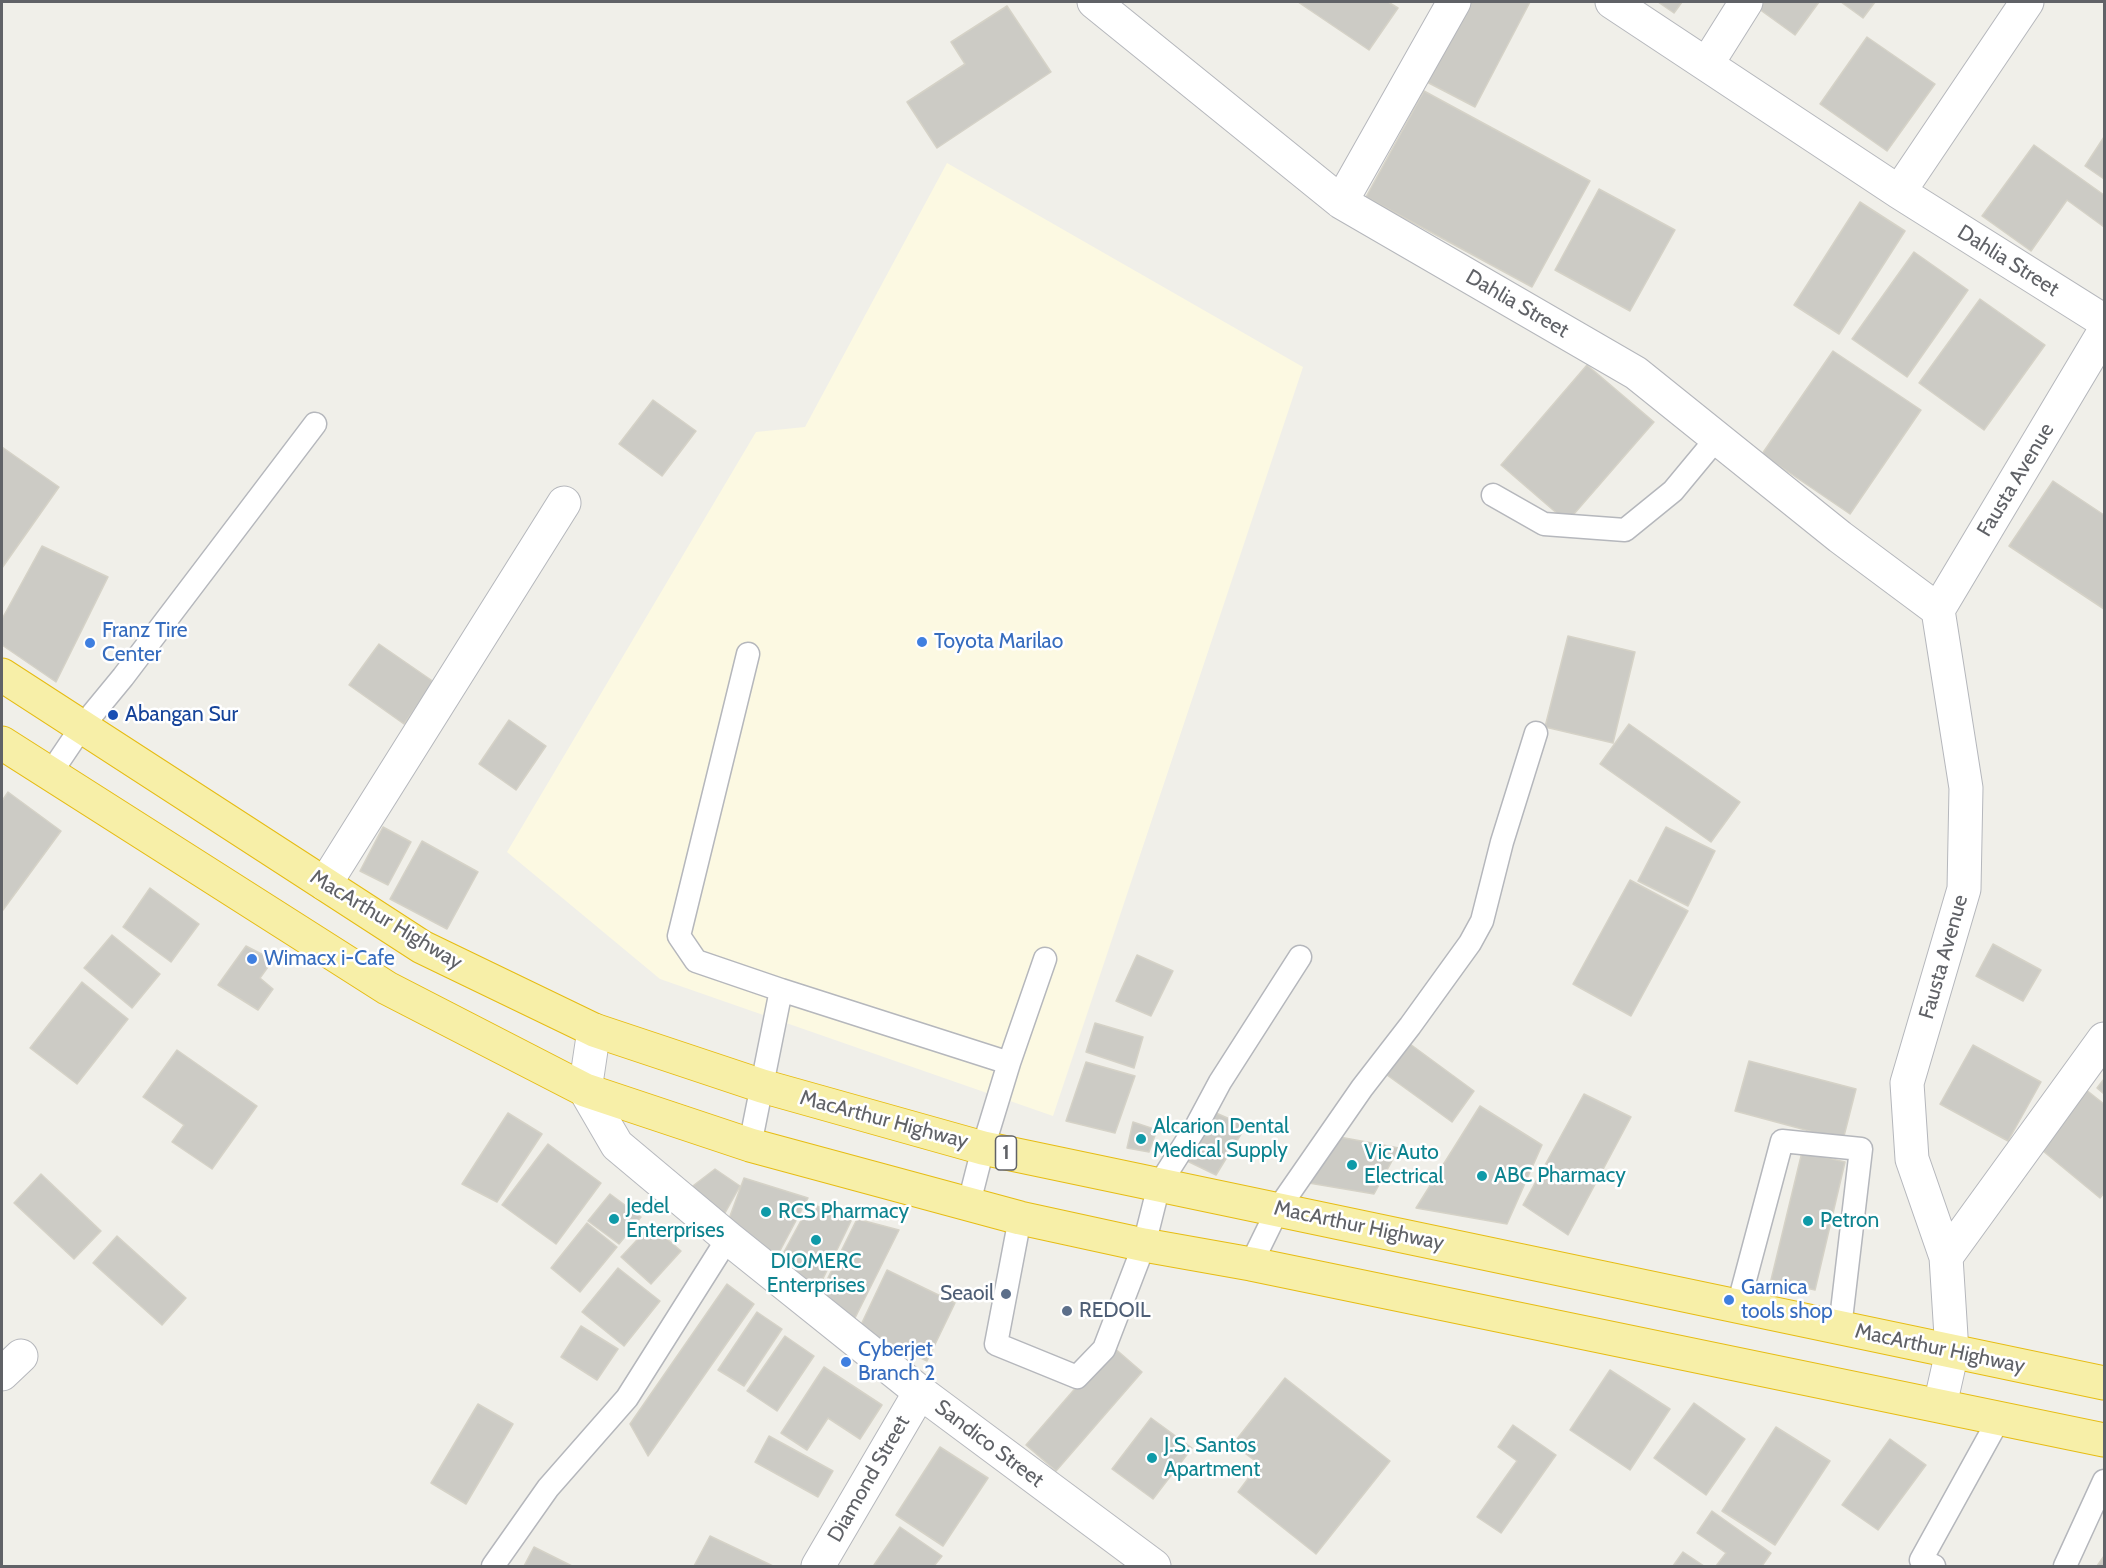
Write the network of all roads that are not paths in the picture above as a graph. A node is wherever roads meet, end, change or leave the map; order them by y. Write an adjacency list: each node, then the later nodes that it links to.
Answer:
1 (1094, 2): 8 (street, Dahlia Street)
2 (1454, 2): 8 (street)
3 (1612, 2): 6 (street, Dahlia Street)
4 (1746, 2): 6 (street)
5 (2027, 2): 7 (street)
6 (1707, 64): 7 (street, Dahlia Street)
7 (1899, 192): 9 (street, Dahlia Street)
8 (1341, 202): 12 (street, Dahlia Street)
9 (2104, 321)
10 (2104, 332): 15 (street, Fausta Avenue)
11 (315, 424): 18 (lane)
12 (1717, 438): 13 (lane); 15 (street, Dahlia Street)
13 (1493, 495)
14 (564, 503): 22 (street)
15 (1938, 610): 39 (street, Fausta Avenue)
16 (748, 654): 25 (lane)
17 (2, 675): 18 (highway, MacArthur Highway / 1)
18 (81, 728): 21 (lane); 22 (highway, MacArthur Highway / 1)
19 (1536, 733): 35 (lane)
20 (2, 743): 21 (highway)
21 (50, 774): 30 (highway)
22 (325, 884): 26 (highway, MacArthur Highway / 1)
23 (1300, 957): 33 (lane)
24 (1045, 959): 28 (lane)
25 (781, 990): 28 (lane); 29 (lane)
26 (594, 1030): 29 (highway, MacArthur Highway / 1); 30 (street)
27 (2104, 1039): 39 (street)
28 (1009, 1064): 32 (lane)
29 (762, 1086): 31 (lane); 32 (highway, MacArthur Highway / 1)
30 (585, 1090): 31 (highway); 37 (street, Sandico Street)
31 (750, 1145): 34 (highway)
32 (983, 1148): 33 (highway, MacArthur Highway / 1); 34 (lane)
33 (1159, 1185): 35 (highway, MacArthur Highway / 1); 38 (lane)
34 (969, 1203): 36 (highway)
35 (1278, 1209): 40 (lane); 41 (highway, MacArthur Highway / 1)
36 (1020, 1218): 38 (highway); 38 (lane)
37 (728, 1239): 45 (street, Sandico Street); 50 (lane)
38 (1144, 1245): 40 (highway)
39 (1946, 1257): 43 (street, Fausta Avenue)
40 (1251, 1264): 46 (highway)
41 (1738, 1306): 42 (highway, MacArthur Highway / 1); 42 (lane)
42 (1840, 1328): 43 (highway, MacArthur Highway / 1)
43 (1952, 1352): 44 (highway, MacArthur Highway / 1); 46 (street, Fausta Avenue)
44 (2104, 1383)
45 (920, 1392): 51 (street, Diamond Street); 52 (street, Sandico Street)
46 (1940, 1405): 47 (highway)
47 (2000, 1417): 48 (highway); 53 (lane)
48 (2104, 1440)
49 (2104, 1481): 54 (lane)
50 (493, 1566)
51 (818, 1566)
52 (1154, 1566)
53 (1934, 1566)
54 (2065, 1566)

